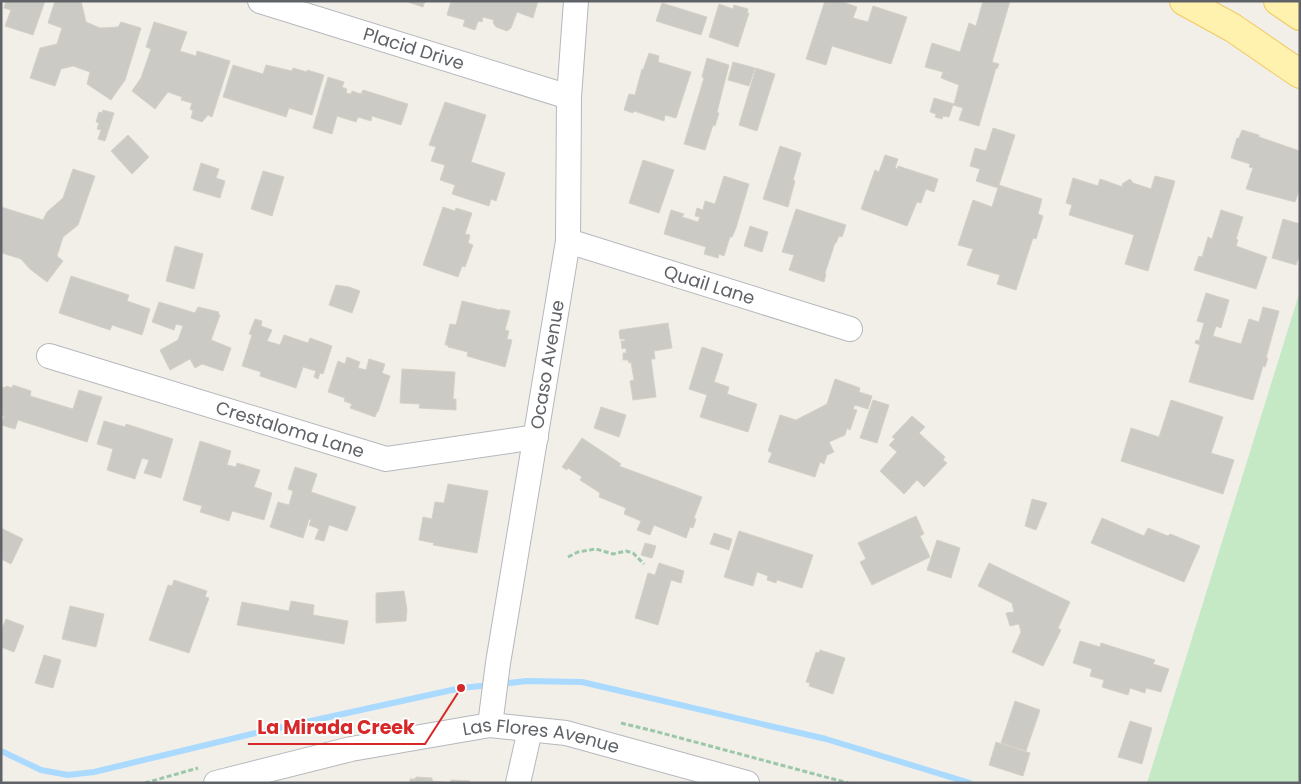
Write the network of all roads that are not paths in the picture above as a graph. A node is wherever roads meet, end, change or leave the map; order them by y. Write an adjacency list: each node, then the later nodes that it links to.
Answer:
1 (260, 1): 7 (street, Placid Drive)
2 (576, 1): 7 (street, Ocaso Avenue)
3 (1184, 1): 6 (main road)
4 (1278, 1): 5 (main road)
5 (1300, 16)
6 (1300, 74)
7 (569, 97): 8 (street, Ocaso Avenue)
8 (568, 241): 9 (street, Quail Lane); 11 (street, Ocaso Avenue)
9 (850, 329)
10 (49, 356): 11 (street, Crestaloma Lane)
11 (536, 437): 12 (street, Ocaso Avenue)
12 (490, 725): 13 (street, Las Flores Avenue); 15 (street, Las Flores Avenue)
13 (530, 730): 14 (street, Las Flores Avenue); 16 (street)
14 (710, 778): 17 (street, Las Flores Avenue)
15 (216, 783)
16 (518, 783)
17 (747, 783)

